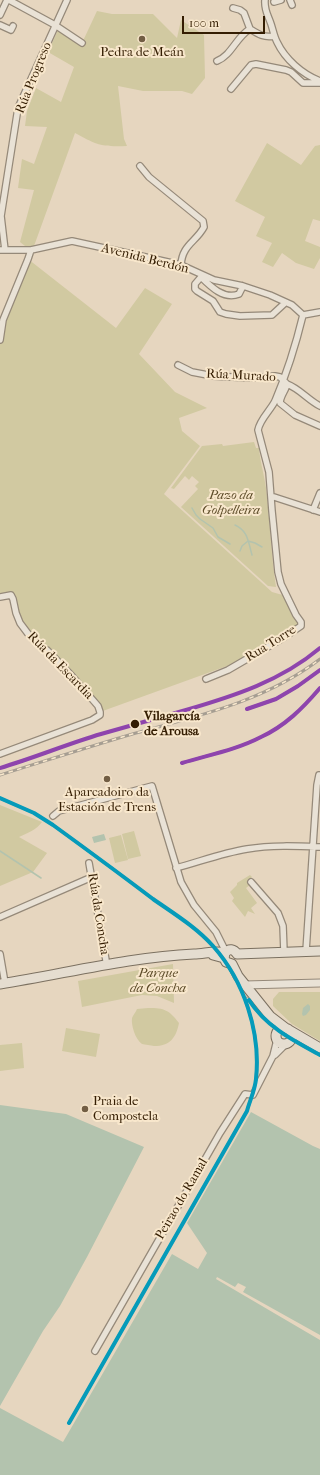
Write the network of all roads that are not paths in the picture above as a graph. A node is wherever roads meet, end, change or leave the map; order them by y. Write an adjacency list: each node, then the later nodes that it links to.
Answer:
1 (8, 0): 7 (street); 10 (street, Rúa Progreso)
2 (67, 0): 10 (street, Rúa Progreso)
3 (265, 0): 12 (street)
4 (281, 0): 5 (street)
5 (274, 2)
6 (233, 8): 11 (street)
7 (0, 15)
8 (0, 25): 9 (street)
9 (13, 26)
10 (55, 26): 13 (street, Rúa Progreso); 20 (street, Rúa Progreso)
11 (250, 29): 12 (street); 14 (street)
12 (274, 36): 15 (street)
13 (82, 43)
14 (217, 61)
15 (292, 64): 16 (street); 17 (street)
16 (292, 72): 17 (street); 18 (street)
17 (320, 82)
18 (231, 89)
19 (140, 166): 22 (street)
20 (2, 250): 21 (street, Avenida Berdón)
21 (31, 250): 22 (street, Avenida Berdón); 28 (street)
22 (181, 265): 23 (street, Avenida Berdón)
23 (201, 276): 24 (street, Avenida Berdón); 24 (street); 25 (street)
24 (243, 286): 25 (street, Avenida Berdón)
25 (285, 303): 27 (street, Avenida Berdón)
26 (319, 312): 27 (street)
27 (303, 315): 30 (street)
28 (0, 340)
29 (178, 365): 30 (street, Rúa Murado)
30 (285, 381): 31 (street); 32 (street); 34 (street)
31 (320, 406)
32 (320, 426)
33 (320, 493): 35 (street)
34 (271, 496): 35 (street); 38 (street, Rua Torre)
35 (314, 510): 36 (street)
36 (320, 512)
37 (0, 596): 39 (street, Rúa da Escardia)
38 (206, 679)
39 (0, 754)
40 (319, 775): 42 (street)
41 (53, 816): 45 (street)
42 (312, 847): 43 (street); 45 (street); 49 (street)
43 (320, 847)
44 (89, 863): 46 (street, Rúa da Concha)
45 (176, 868): 53 (street)
46 (92, 877): 48 (street); 54 (street, Rúa da Concha)
47 (251, 882): 51 (street)
48 (0, 917)
49 (306, 951): 50 (main road); 51 (main road)
50 (320, 951)
51 (284, 952): 53 (main road)
52 (0, 954): 56 (street)
53 (230, 956): 54 (main road); 57 (main road)
54 (107, 966): 56 (main road)
55 (320, 983): 57 (street)
56 (3, 984)
57 (245, 985): 58 (main road)
58 (270, 1016): 59 (main road); 60 (main road)
59 (288, 1029): 60 (main road); 61 (main road); 62 (main road)
60 (277, 1038): 62 (main road); 64 (street, Peirao do Ramal)
61 (303, 1038): 62 (main road); 63 (main road)
62 (288, 1042): 64 (street, Peirao do Ramal)
63 (320, 1048)
64 (273, 1056): 65 (street, Peirao do Ramal)
65 (95, 1351)

